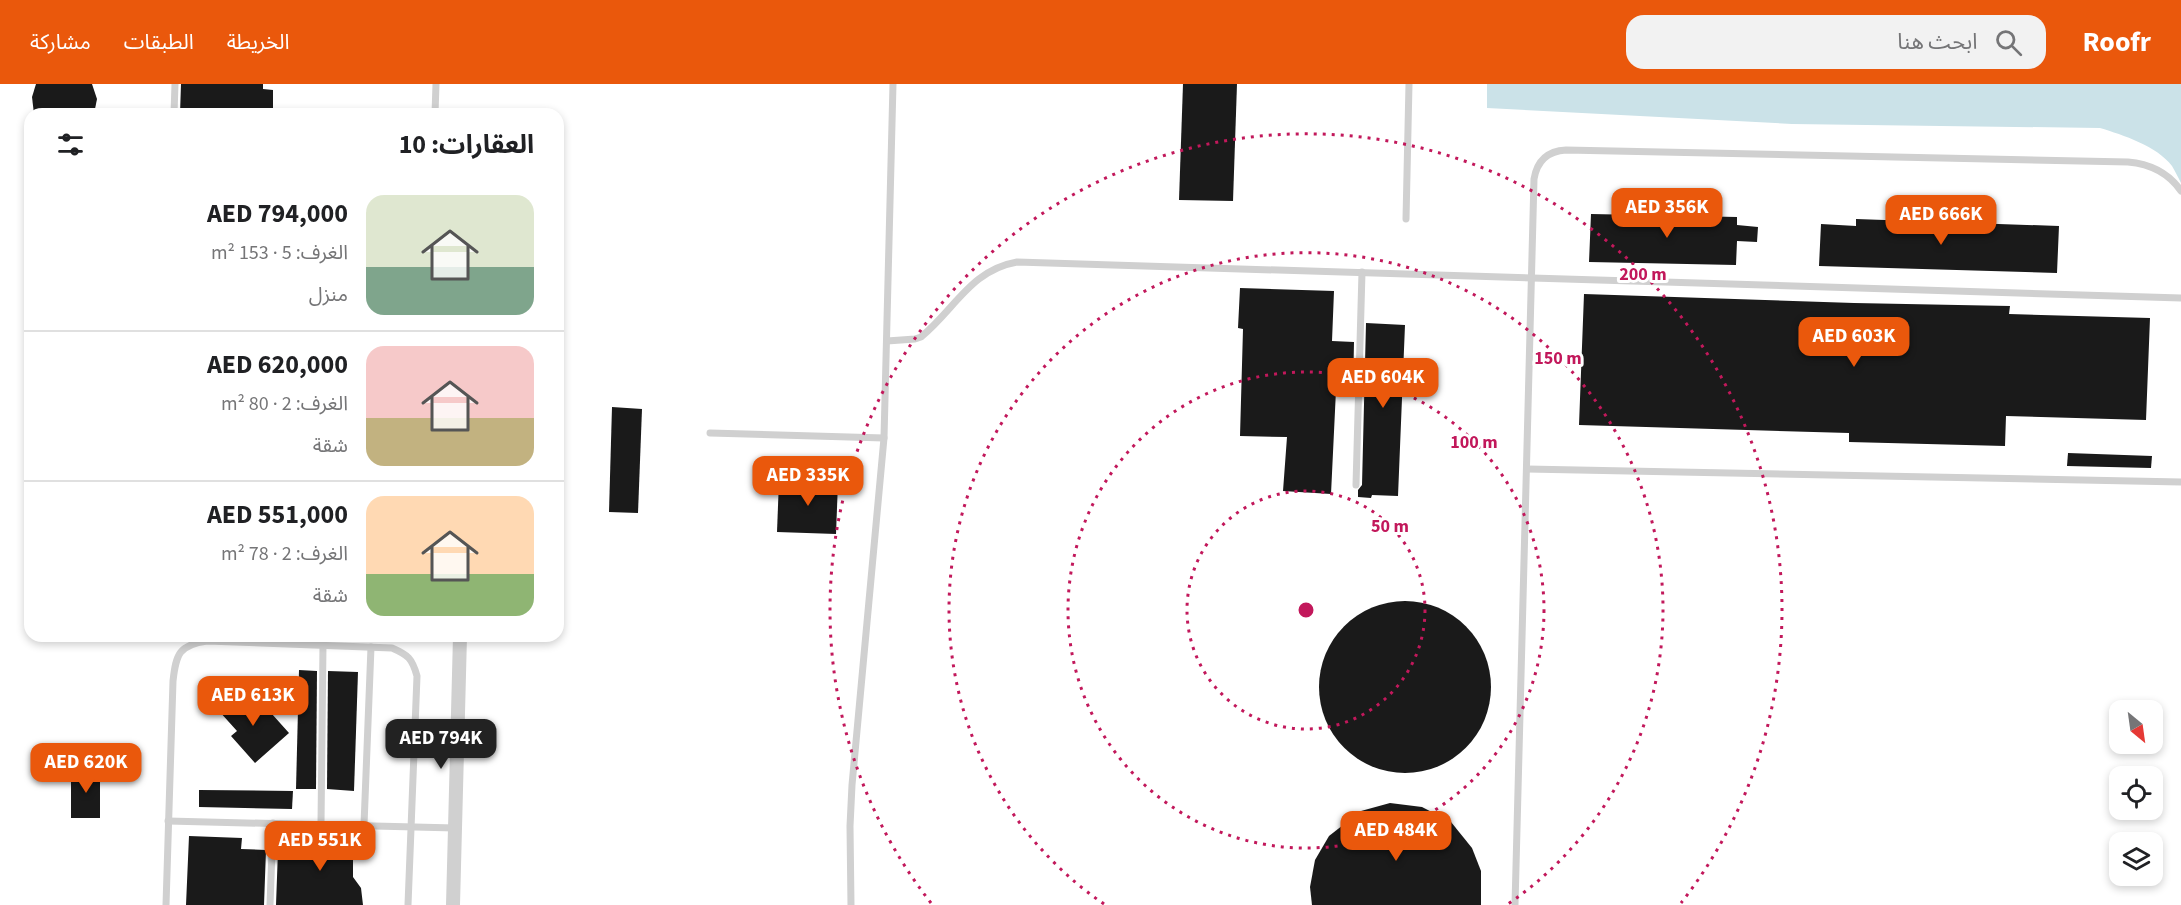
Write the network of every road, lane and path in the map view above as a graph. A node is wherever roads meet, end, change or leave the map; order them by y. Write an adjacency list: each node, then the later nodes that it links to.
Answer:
1 (175, 84): 5 (lane)
2 (436, 84): 6 (lane)
3 (893, 84): 12 (lane)
4 (1409, 84): 8 (lane)
5 (174, 108)
6 (435, 108)
7 (2181, 191): 10 (lane)
8 (1406, 219)
9 (1362, 272): 10 (lane); 12 (lane); 17 (lane)
10 (1532, 278): 11 (lane); 15 (lane)
11 (2181, 298)
12 (887, 340): 14 (lane)
13 (710, 433): 14 (lane)
14 (885, 438): 33 (lane)
15 (1527, 469): 16 (lane); 34 (lane)
16 (2181, 482)
17 (1356, 485)
18 (199, 642): 23 (lane)
19 (236, 642): 21 (lane)
20 (460, 642): 28 (street)
21 (323, 645): 22 (lane); 25 (lane)
22 (371, 647): 26 (lane); 27 (lane)
23 (168, 820): 24 (lane); 29 (lane)
24 (273, 823): 25 (lane); 30 (lane)
25 (321, 824): 26 (lane)
26 (364, 825): 27 (lane)
27 (411, 826): 28 (lane); 31 (lane)
28 (455, 828): 32 (street)
29 (166, 905)
30 (270, 905)
31 (408, 905)
32 (453, 905)
33 (851, 905)
34 (1515, 905)

